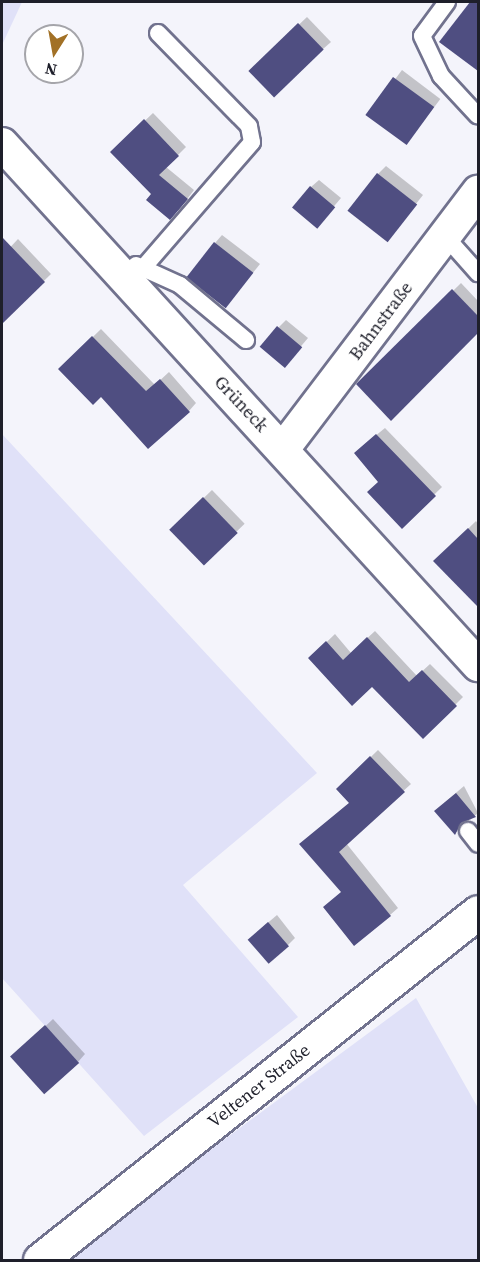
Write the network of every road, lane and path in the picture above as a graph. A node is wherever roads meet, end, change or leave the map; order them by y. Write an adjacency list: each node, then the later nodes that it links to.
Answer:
1 (447, 2): 3 (lane)
2 (158, 33): 8 (lane)
3 (478, 116)
4 (2, 144): 8 (street, Grüneck)
5 (478, 192): 6 (street, Bahnstraße)
6 (445, 236): 7 (lane); 10 (street, Bahnstraße)
7 (478, 273)
8 (137, 276): 9 (lane); 10 (street, Grüneck)
9 (246, 340)
10 (283, 449): 11 (street, Grüneck)
11 (478, 665)
12 (478, 912): 13 (main road, Veltener Straße)
13 (40, 1260)

